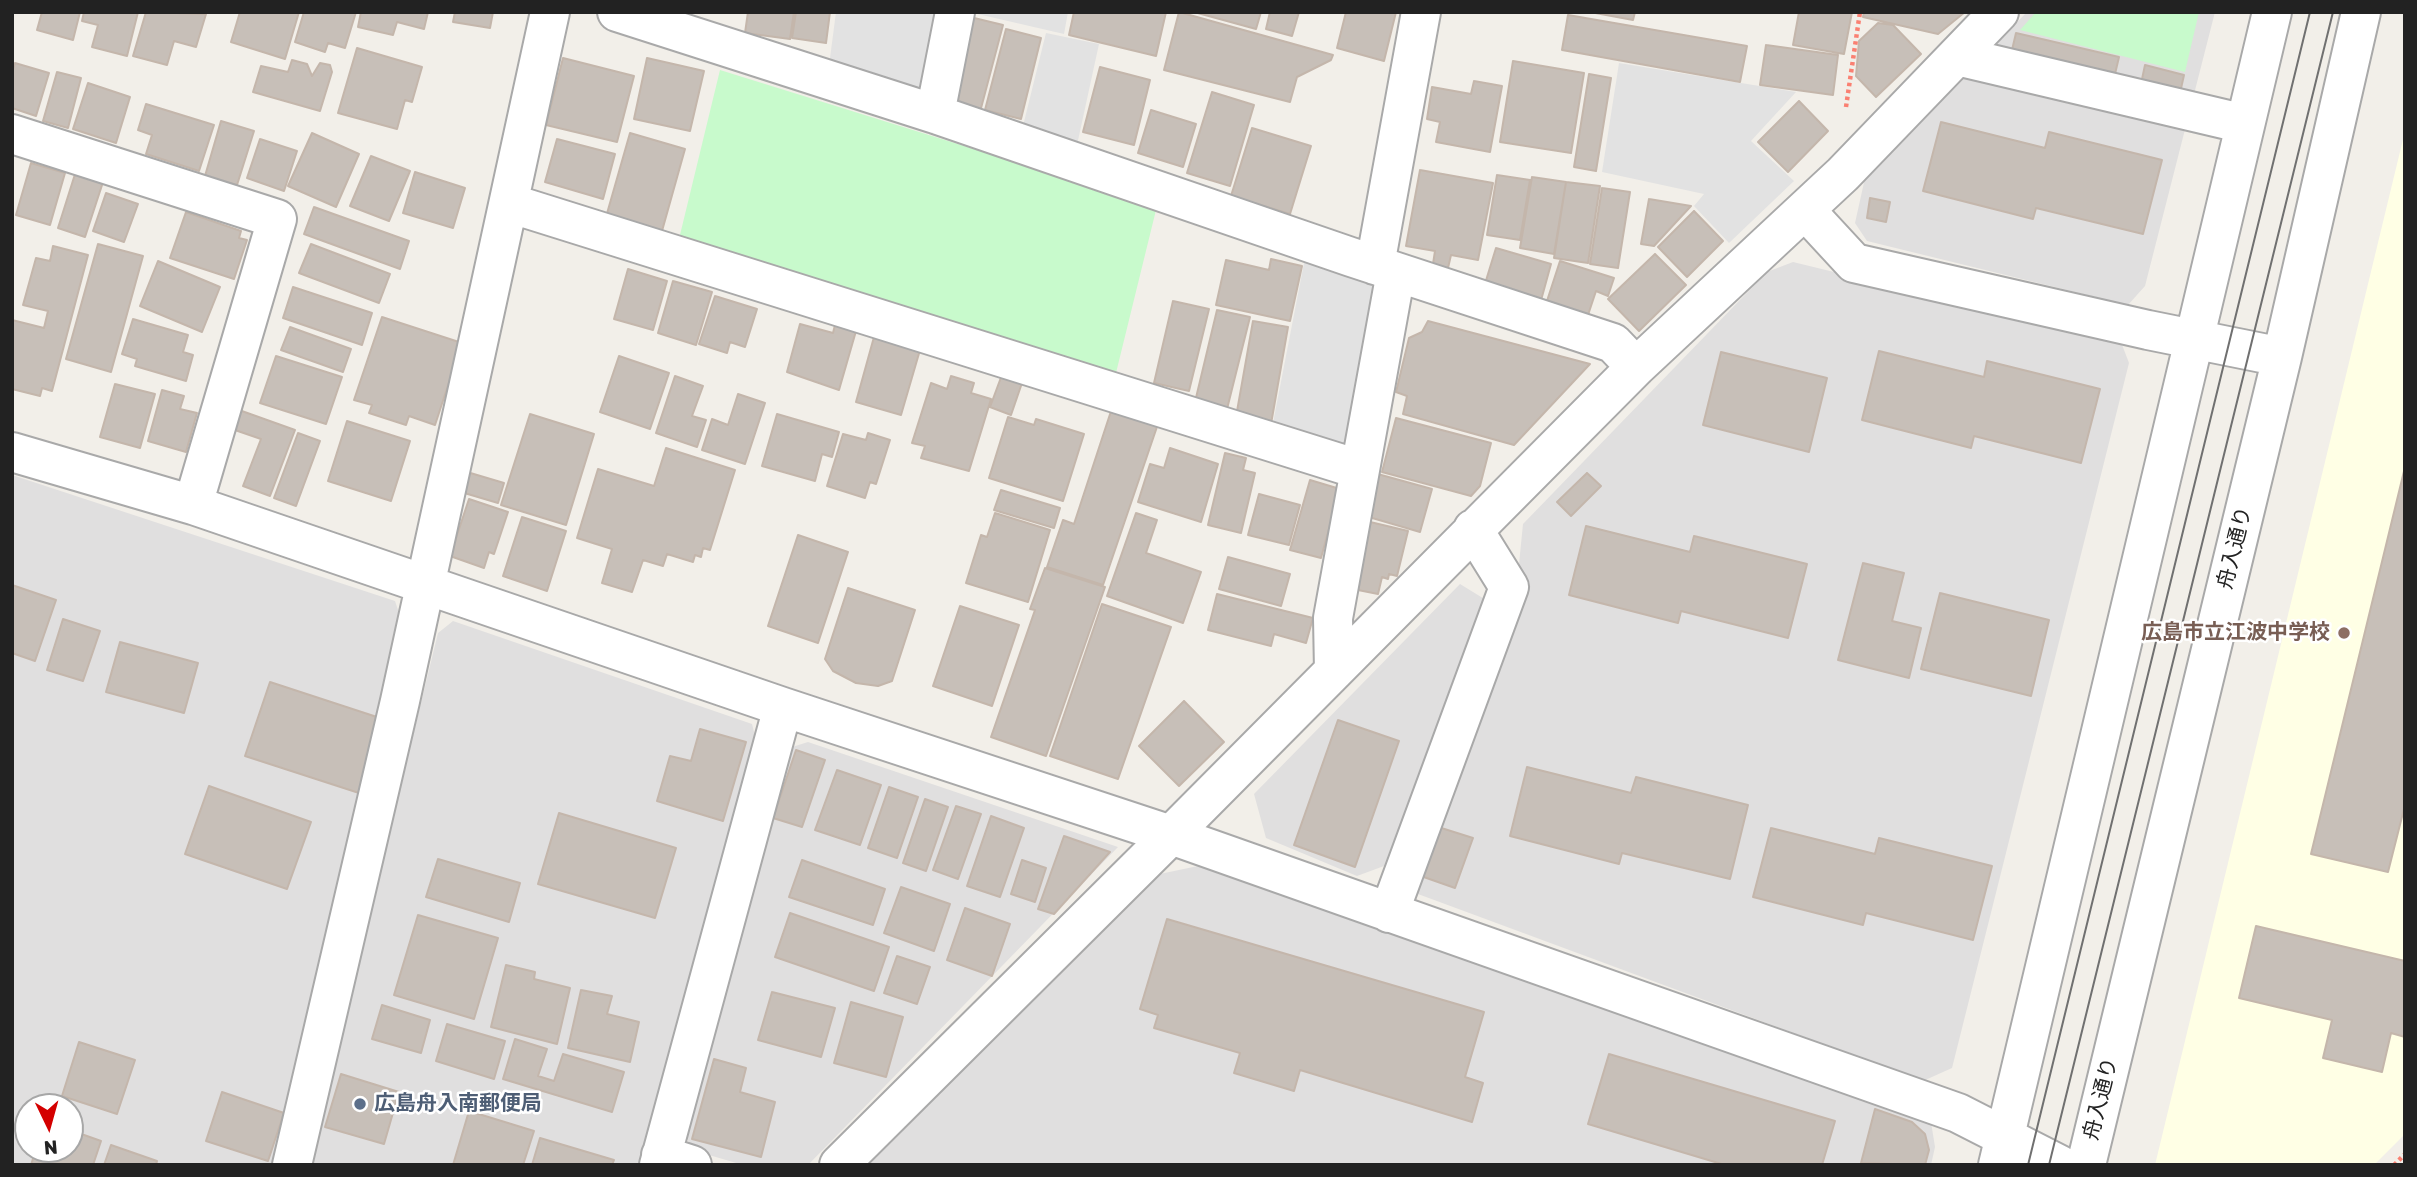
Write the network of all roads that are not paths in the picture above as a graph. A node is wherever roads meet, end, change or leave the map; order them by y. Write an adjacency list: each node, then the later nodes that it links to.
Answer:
1 (550, 12): 12 (street)
2 (617, 12): 9 (street)
3 (956, 12): 9 (street)
4 (1421, 12): 14 (street)
5 (1999, 12): 8 (street)
6 (2272, 12): 10 (street)
7 (2361, 12): 16 (street, 舟入通り)
8 (1957, 56): 10 (street); 13 (street)
9 (935, 114): 14 (street)
10 (2245, 124): 15 (street)
11 (12, 134): 20 (street)
12 (509, 203): 19 (street); 22 (street)
13 (1805, 210): 15 (street); 17 (street)
14 (1385, 269): 17 (street); 19 (street)
15 (2194, 337): 16 (street); 27 (street)
16 (2282, 357): 32 (street, 舟入通り)
17 (1636, 367): 21 (street)
18 (12, 452): 20 (street)
19 (1358, 469): 23 (street)
20 (193, 505): 22 (street)
21 (1473, 529): 23 (street); 26 (street)
22 (426, 585): 24 (street); 29 (street)
23 (1334, 671): 25 (street)
24 (783, 707): 25 (street); 28 (street)
25 (1171, 835): 26 (street); 30 (street)
26 (1389, 912): 27 (street)
27 (2001, 1151): 31 (street)
28 (671, 1162)
29 (292, 1165)
30 (839, 1165)
31 (2060, 1165)
32 (2086, 1165)

